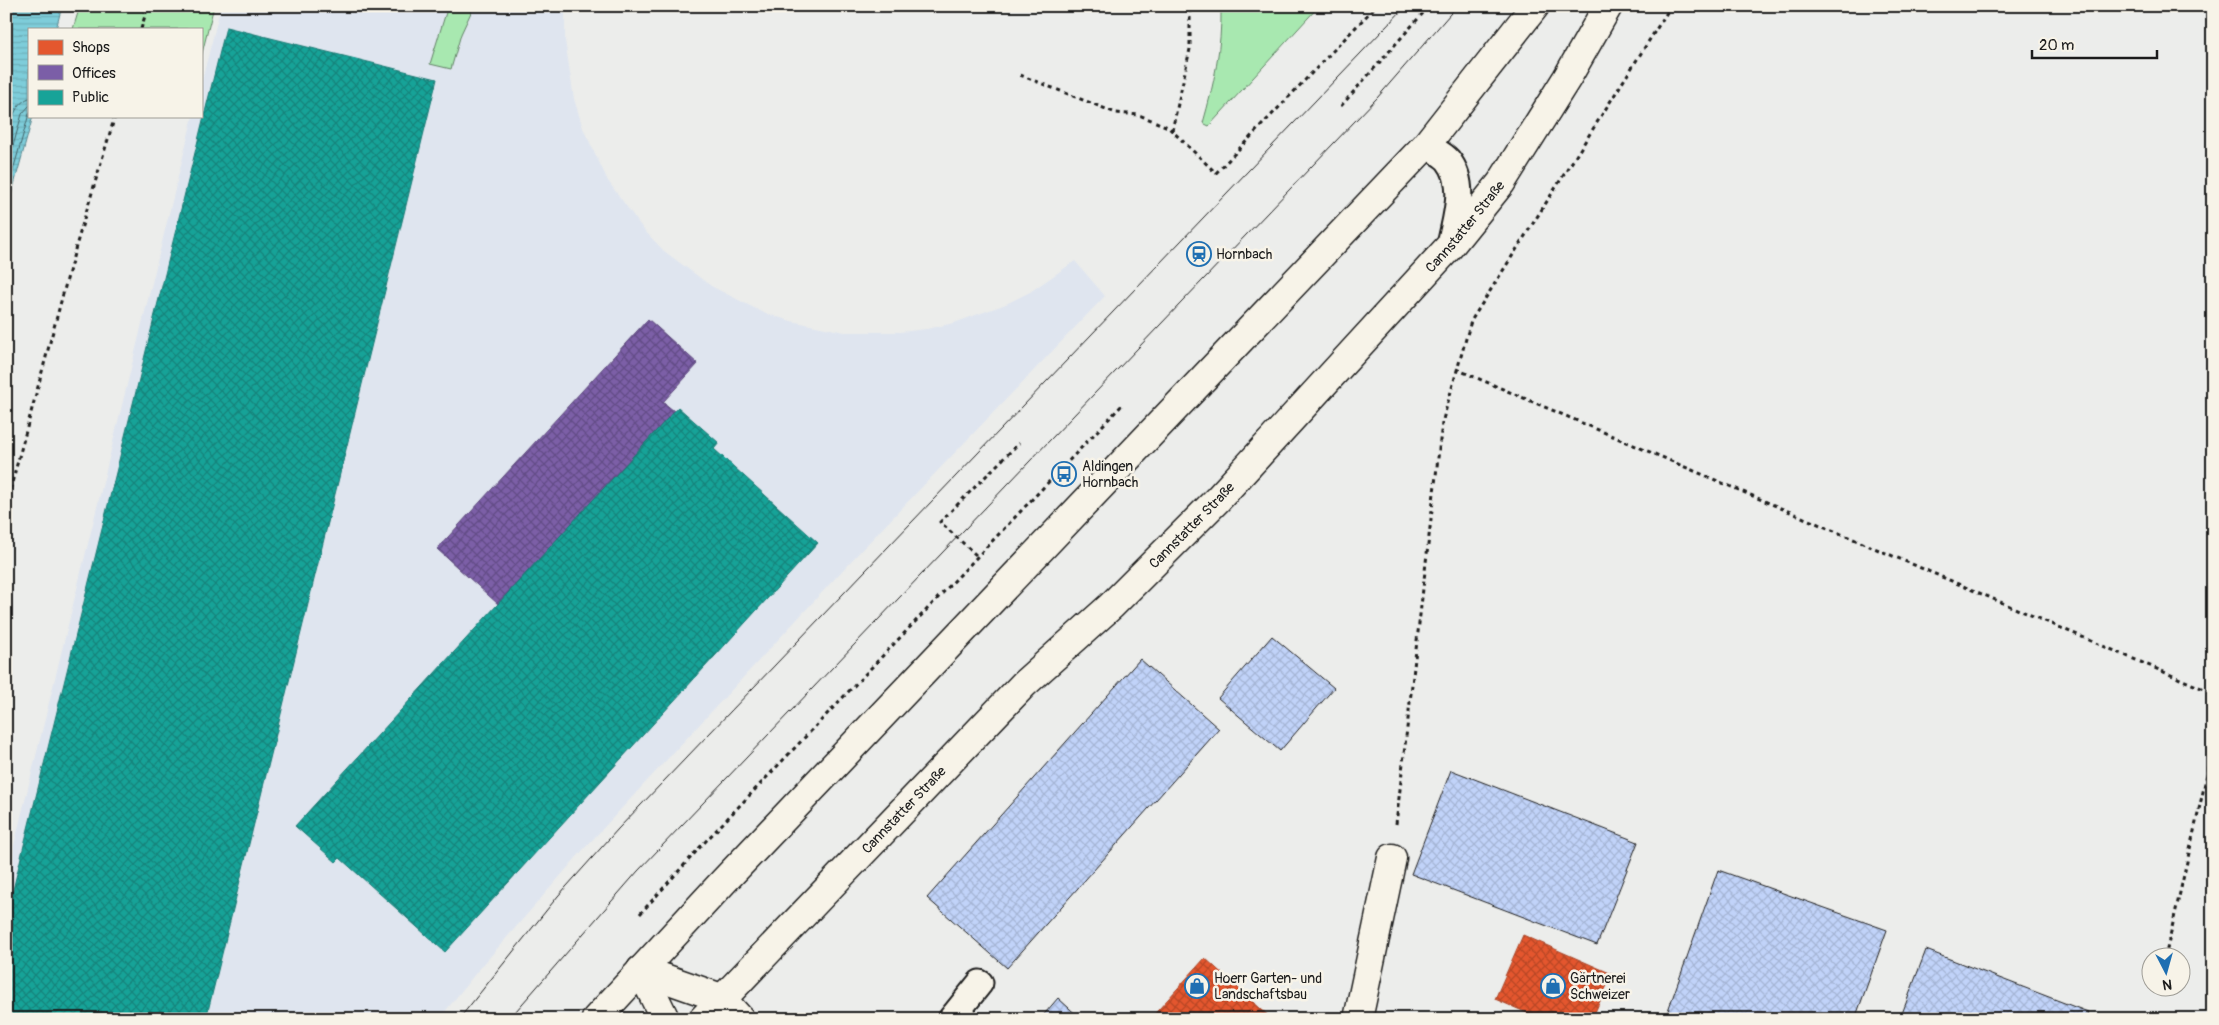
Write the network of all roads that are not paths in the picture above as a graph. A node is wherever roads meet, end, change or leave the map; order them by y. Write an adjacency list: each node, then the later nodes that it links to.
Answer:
1 (1535, 6): 3 (main road)
2 (1608, 6): 4 (main road, Cannstatter Straße)
3 (1426, 145): 4 (lane); 6 (main road)
4 (1450, 246): 8 (main road, Cannstatter Straße)
5 (1392, 858): 14 (main road)
6 (641, 970): 8 (main road); 9 (main road); 10 (main road)
7 (980, 984): 13 (lane)
8 (721, 998): 11 (main road, Cannstatter Straße); 12 (main road)
9 (596, 1019)
10 (665, 1019)
11 (703, 1019)
12 (740, 1019)
13 (951, 1019)
14 (1358, 1019)

